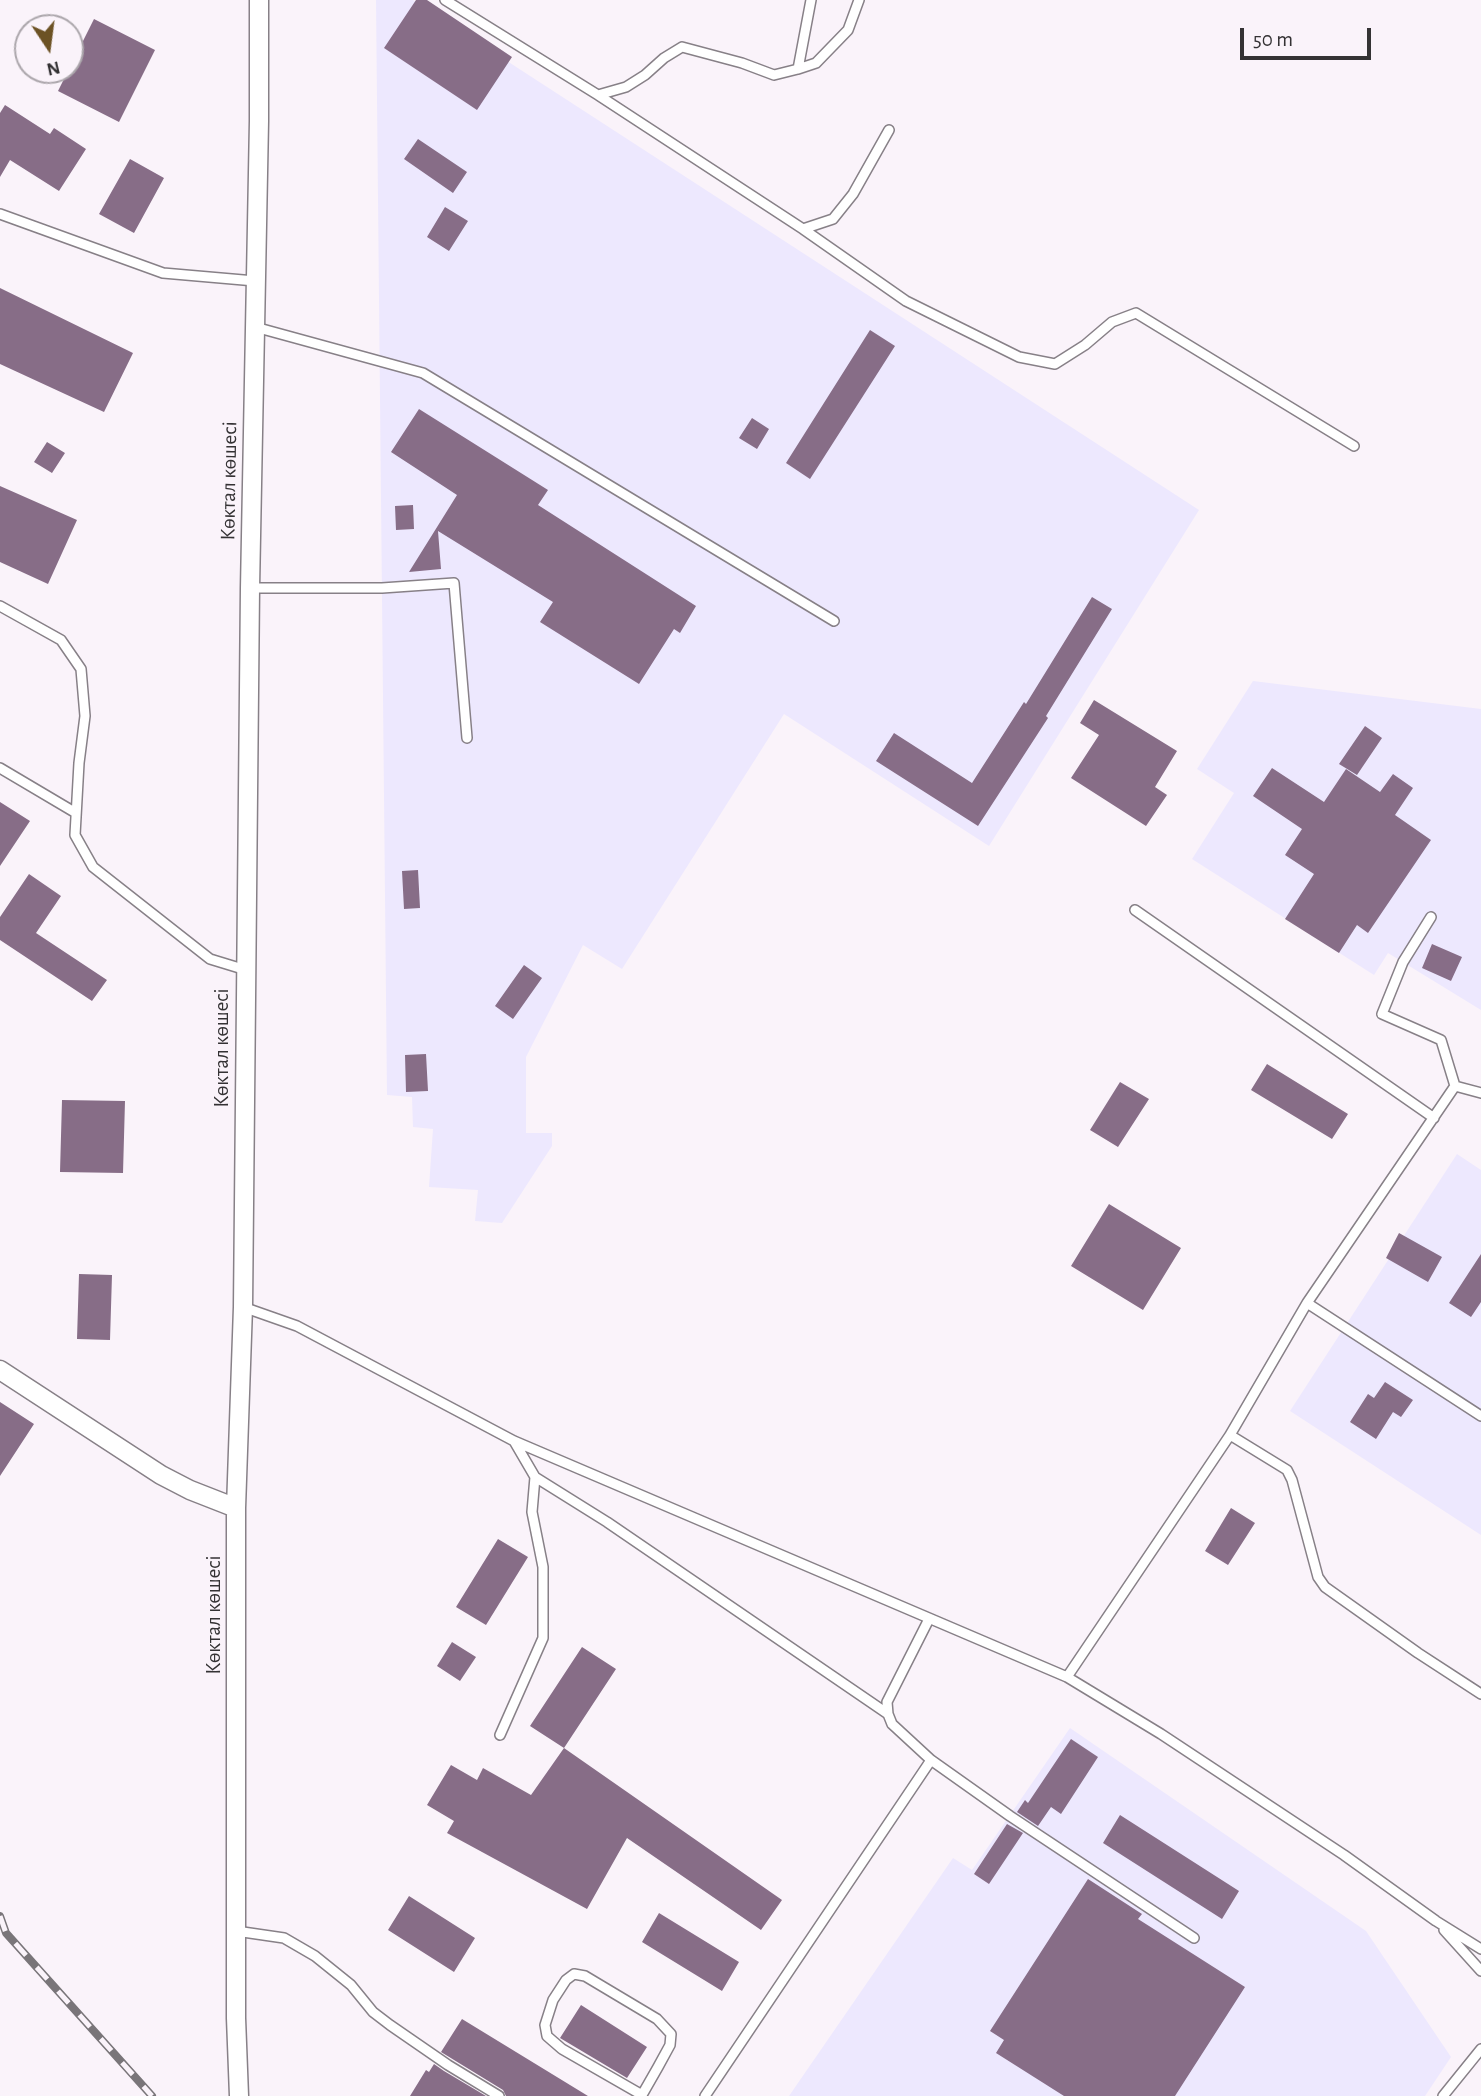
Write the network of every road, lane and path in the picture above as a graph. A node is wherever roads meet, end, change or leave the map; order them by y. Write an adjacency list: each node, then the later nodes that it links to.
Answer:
1 (258, 0): 10 (street, Көктал көшесі)
2 (444, 0): 6 (lane)
3 (811, 0): 5 (lane)
4 (859, 0): 5 (lane)
5 (798, 69): 6 (lane)
6 (598, 95): 9 (lane)
7 (889, 130): 9 (lane)
8 (0, 214): 10 (lane)
9 (803, 229): 12 (lane)
10 (255, 281): 11 (street, Көктал көшесі)
11 (255, 327): 13 (street, Көктал көшесі); 15 (lane)
12 (1354, 446)
13 (250, 589): 16 (lane); 21 (street, Көктал көшесі)
14 (0, 606): 18 (lane)
15 (834, 621)
16 (467, 738)
17 (0, 768): 18 (lane)
18 (76, 813): 21 (lane)
19 (1135, 910): 24 (lane)
20 (1431, 916): 22 (lane)
21 (246, 970): 26 (street, Көктал көшесі)
22 (1455, 1086): 23 (lane); 24 (lane)
23 (1481, 1093)
24 (1434, 1118): 25 (lane)
25 (1307, 1303): 28 (lane); 29 (lane)
26 (243, 1307): 30 (lane); 32 (street, Көктал көшесі)
27 (0, 1370): 32 (street)
28 (1481, 1416)
29 (1230, 1434): 34 (lane); 35 (lane)
30 (514, 1441): 31 (lane); 33 (lane)
31 (535, 1477): 36 (lane); 37 (lane)
32 (236, 1508): 40 (street, Көктал көшесі)
33 (929, 1619): 34 (lane); 36 (lane)
34 (1066, 1677): 39 (lane)
35 (1481, 1694)
36 (888, 1714): 38 (lane)
37 (500, 1735)
38 (931, 1760): 41 (lane); 48 (lane)
39 (1436, 1921): 42 (lane); 43 (lane)
40 (236, 1931): 46 (street, Көктал көшесі); 47 (lane)
41 (1194, 1938)
42 (1481, 1950)
43 (1481, 1971)
44 (1481, 2049): 49 (lane)
45 (642, 2095): 45 (lane)
46 (239, 2096)
47 (499, 2096)
48 (705, 2096)
49 (1443, 2096)

